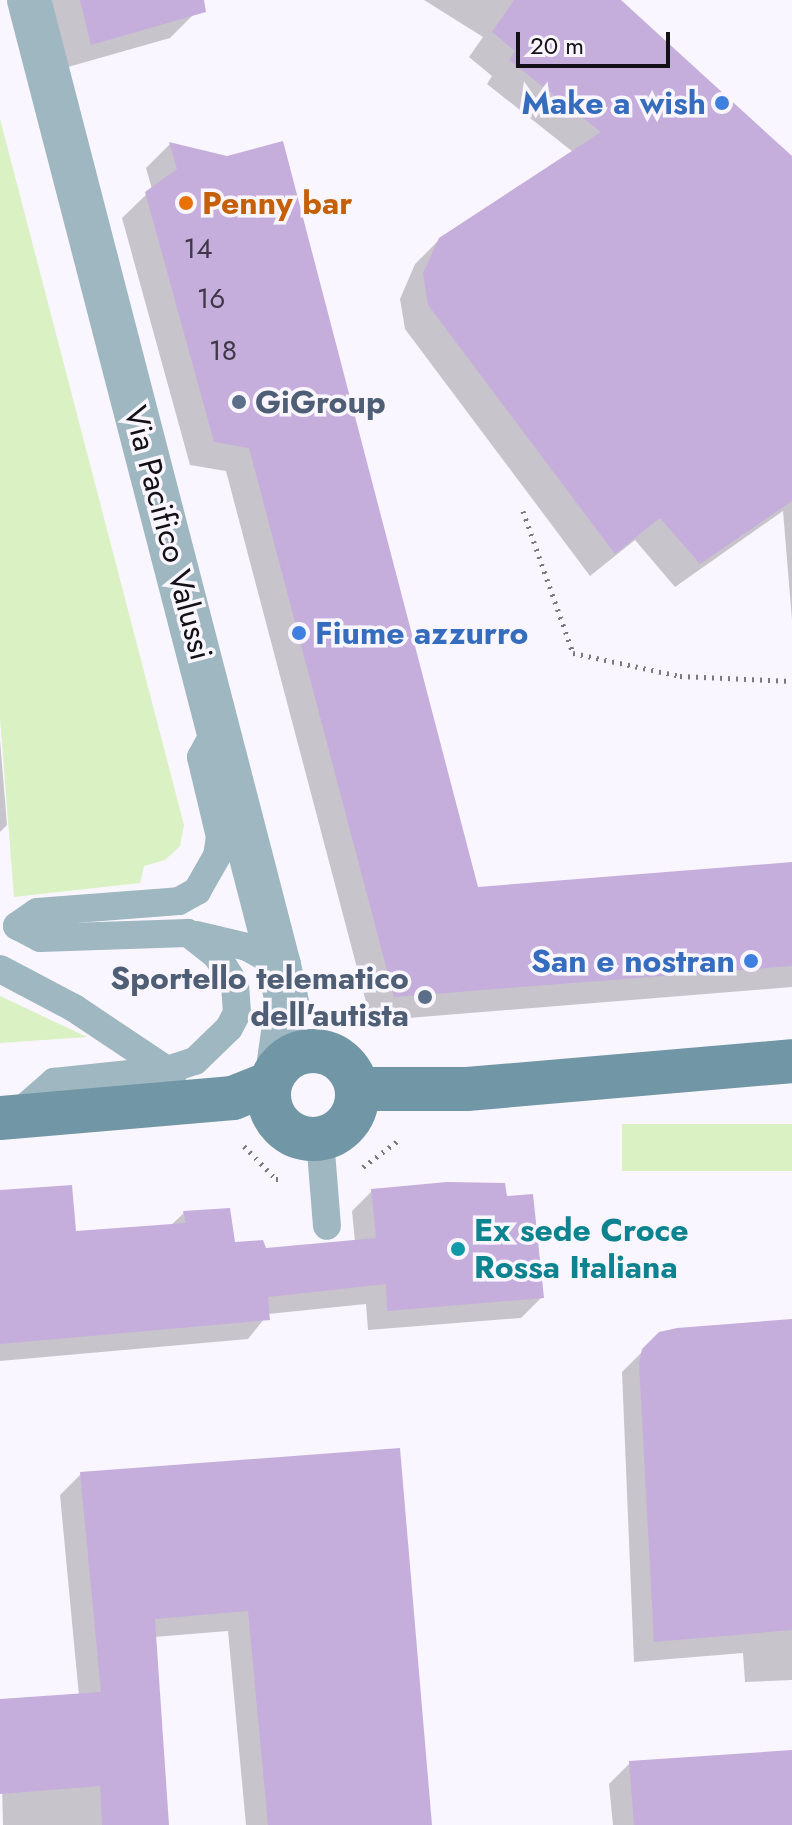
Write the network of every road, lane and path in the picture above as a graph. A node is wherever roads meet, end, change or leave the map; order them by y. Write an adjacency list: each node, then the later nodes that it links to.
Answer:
1 (29, 0): 4 (street, Via Pacifico Valussi)
2 (523, 511): 3 (path)
3 (792, 681)
4 (219, 725): 5 (lane); 6 (street, Via Pacifico Valussi)
5 (188, 933): 6 (lane); 9 (lane)
6 (279, 965): 10 (street, Via Pacifico Valussi)
7 (0, 969): 9 (lane)
8 (792, 1061): 11 (street)
9 (167, 1070): 12 (lane); 13 (lane)
10 (274, 1076): 11 (street); 12 (street); 14 (street)
11 (358, 1089): 14 (street)
12 (214, 1099): 13 (street)
13 (7, 1117)
14 (320, 1139): 15 (lane)
15 (327, 1226)

